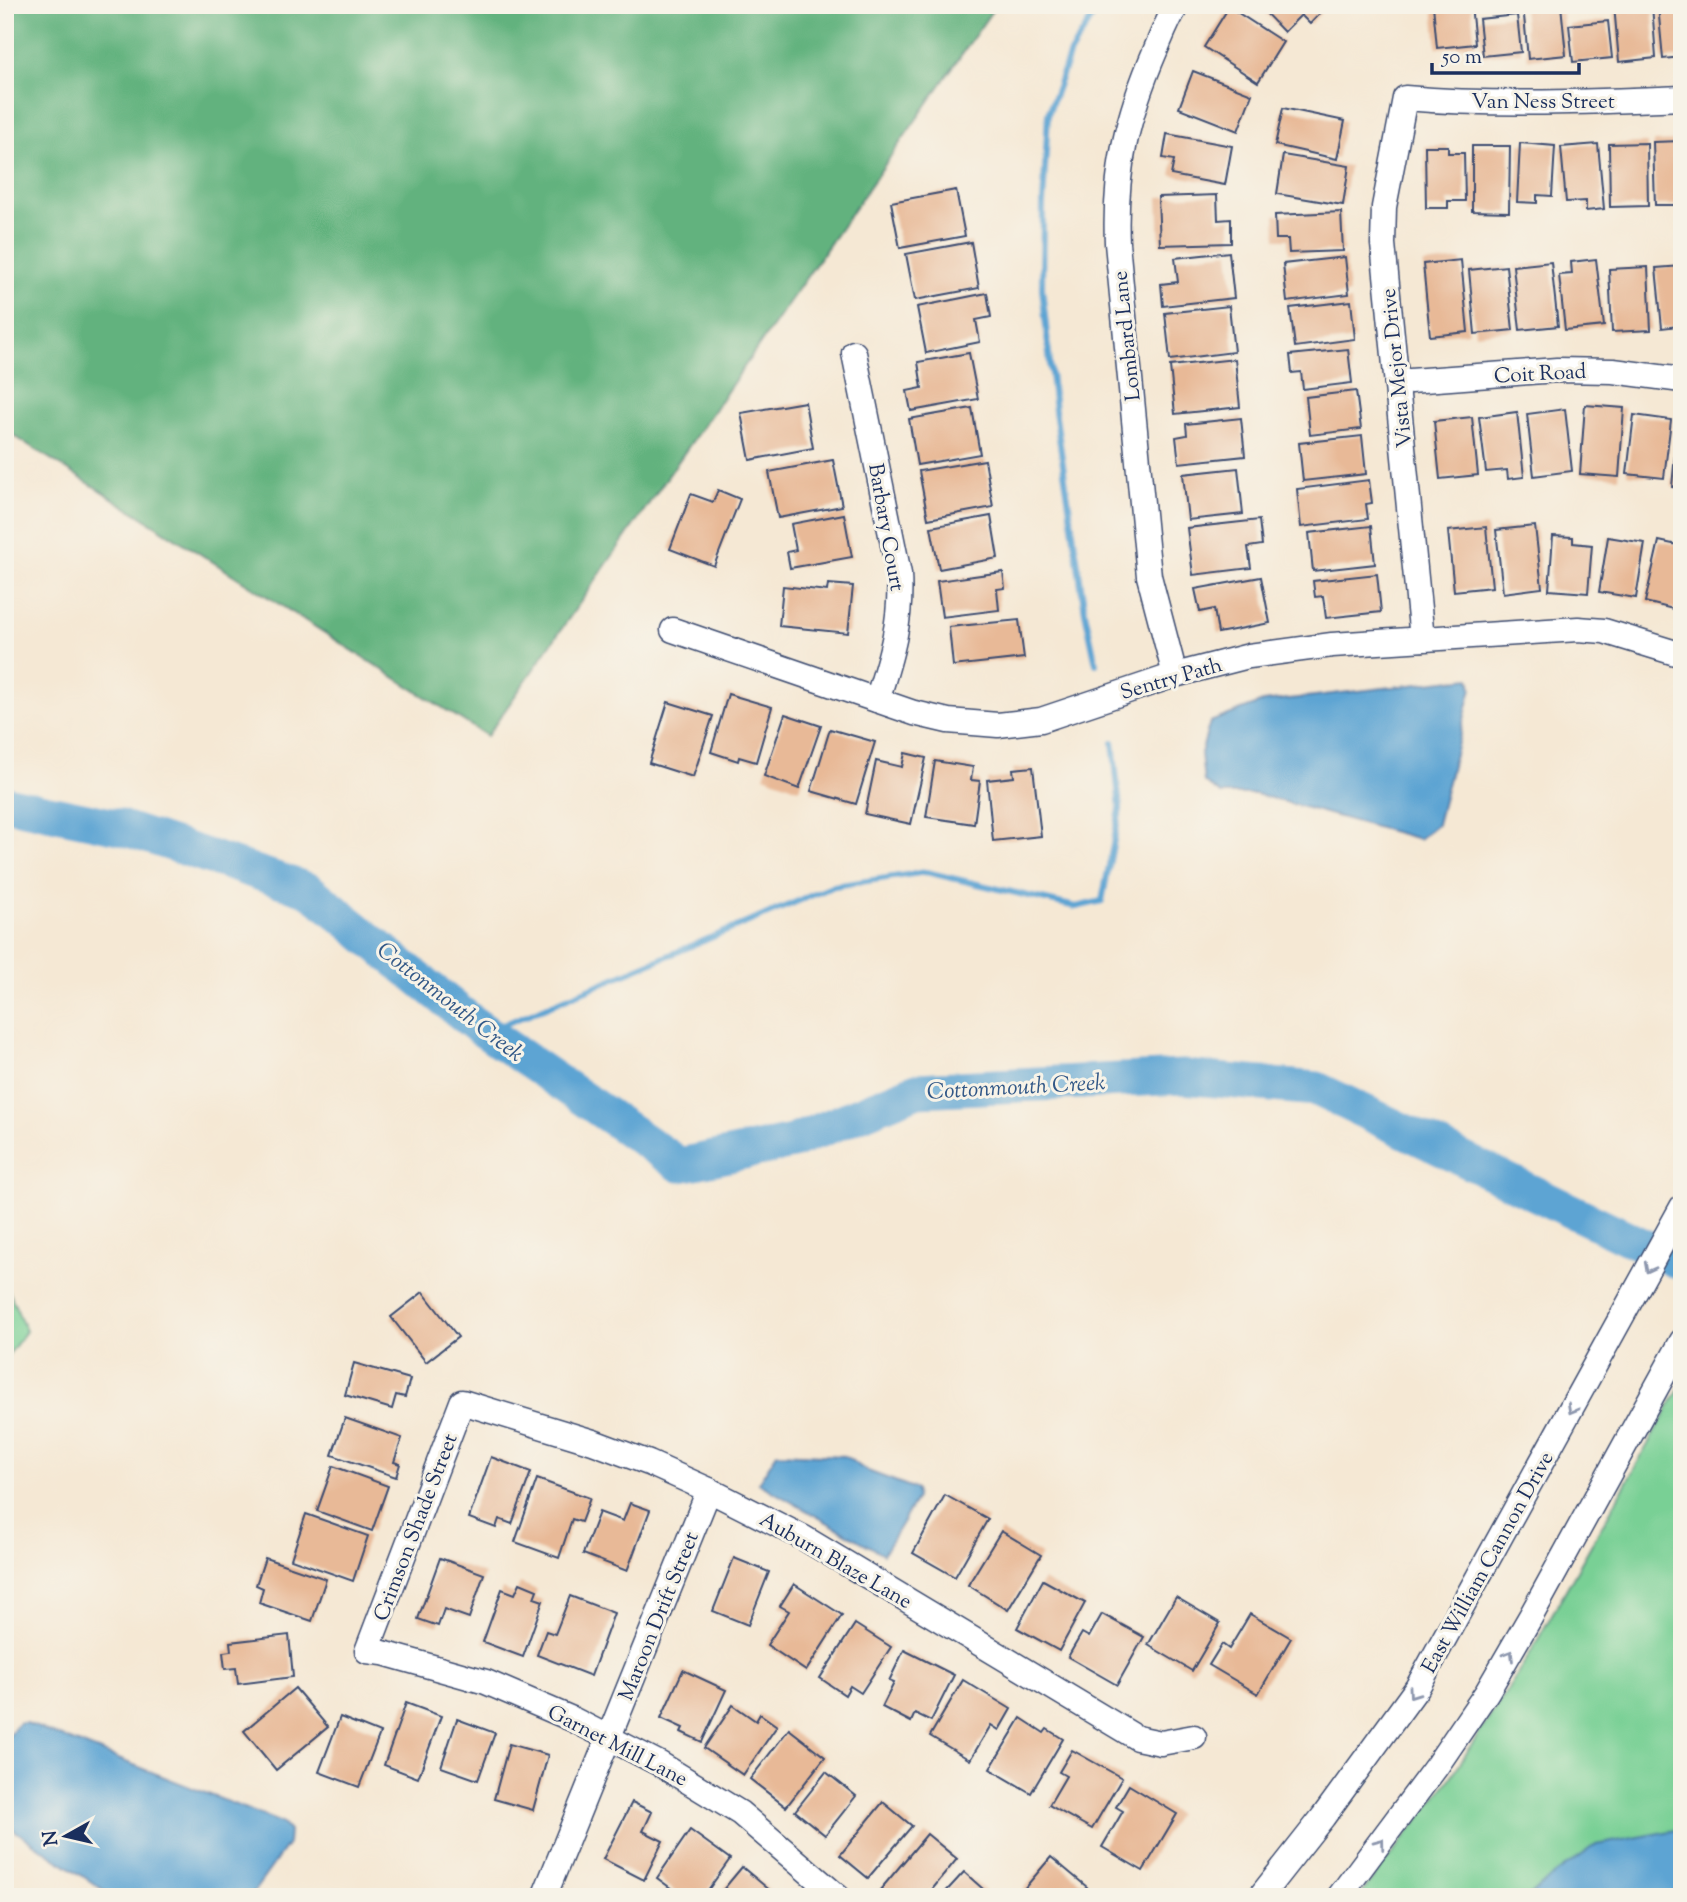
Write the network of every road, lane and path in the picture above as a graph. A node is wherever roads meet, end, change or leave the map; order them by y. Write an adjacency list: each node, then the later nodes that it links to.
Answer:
1 (1177, 5): 10 (street, Lombard Lane)
2 (1405, 98): 3 (street, Van Ness Street); 6 (street, Vista Mejor Drive)
3 (1682, 98)
4 (853, 353): 11 (street, Barbary Court)
5 (1682, 380): 6 (street, Coit Road)
6 (1397, 382): 8 (street, Vista Mejor Drive)
7 (673, 630): 11 (street, Sentry Path)
8 (1422, 639): 9 (street, Sentry Path); 10 (street, Sentry Path)
9 (1682, 655)
10 (1175, 675): 11 (street, Sentry Path)
11 (877, 700)
12 (1682, 1208): 21 (street, East William Cannon Drive, one-way to 21)
13 (1682, 1340): 22 (street, one-way to 13)
14 (462, 1402): 15 (street, Auburn Blaze Lane); 16 (street, Crimson Shade Street)
15 (709, 1490): 17 (street, Auburn Blaze Lane); 18 (street, Maroon Drift Street)
16 (367, 1651): 18 (street, Garnet Mill Lane)
17 (1194, 1737)
18 (609, 1738): 19 (street, Maroon Drift Street); 20 (street, Garnet Mill Lane)
19 (544, 1897)
20 (838, 1897)
21 (1260, 1897)
22 (1339, 1897)

